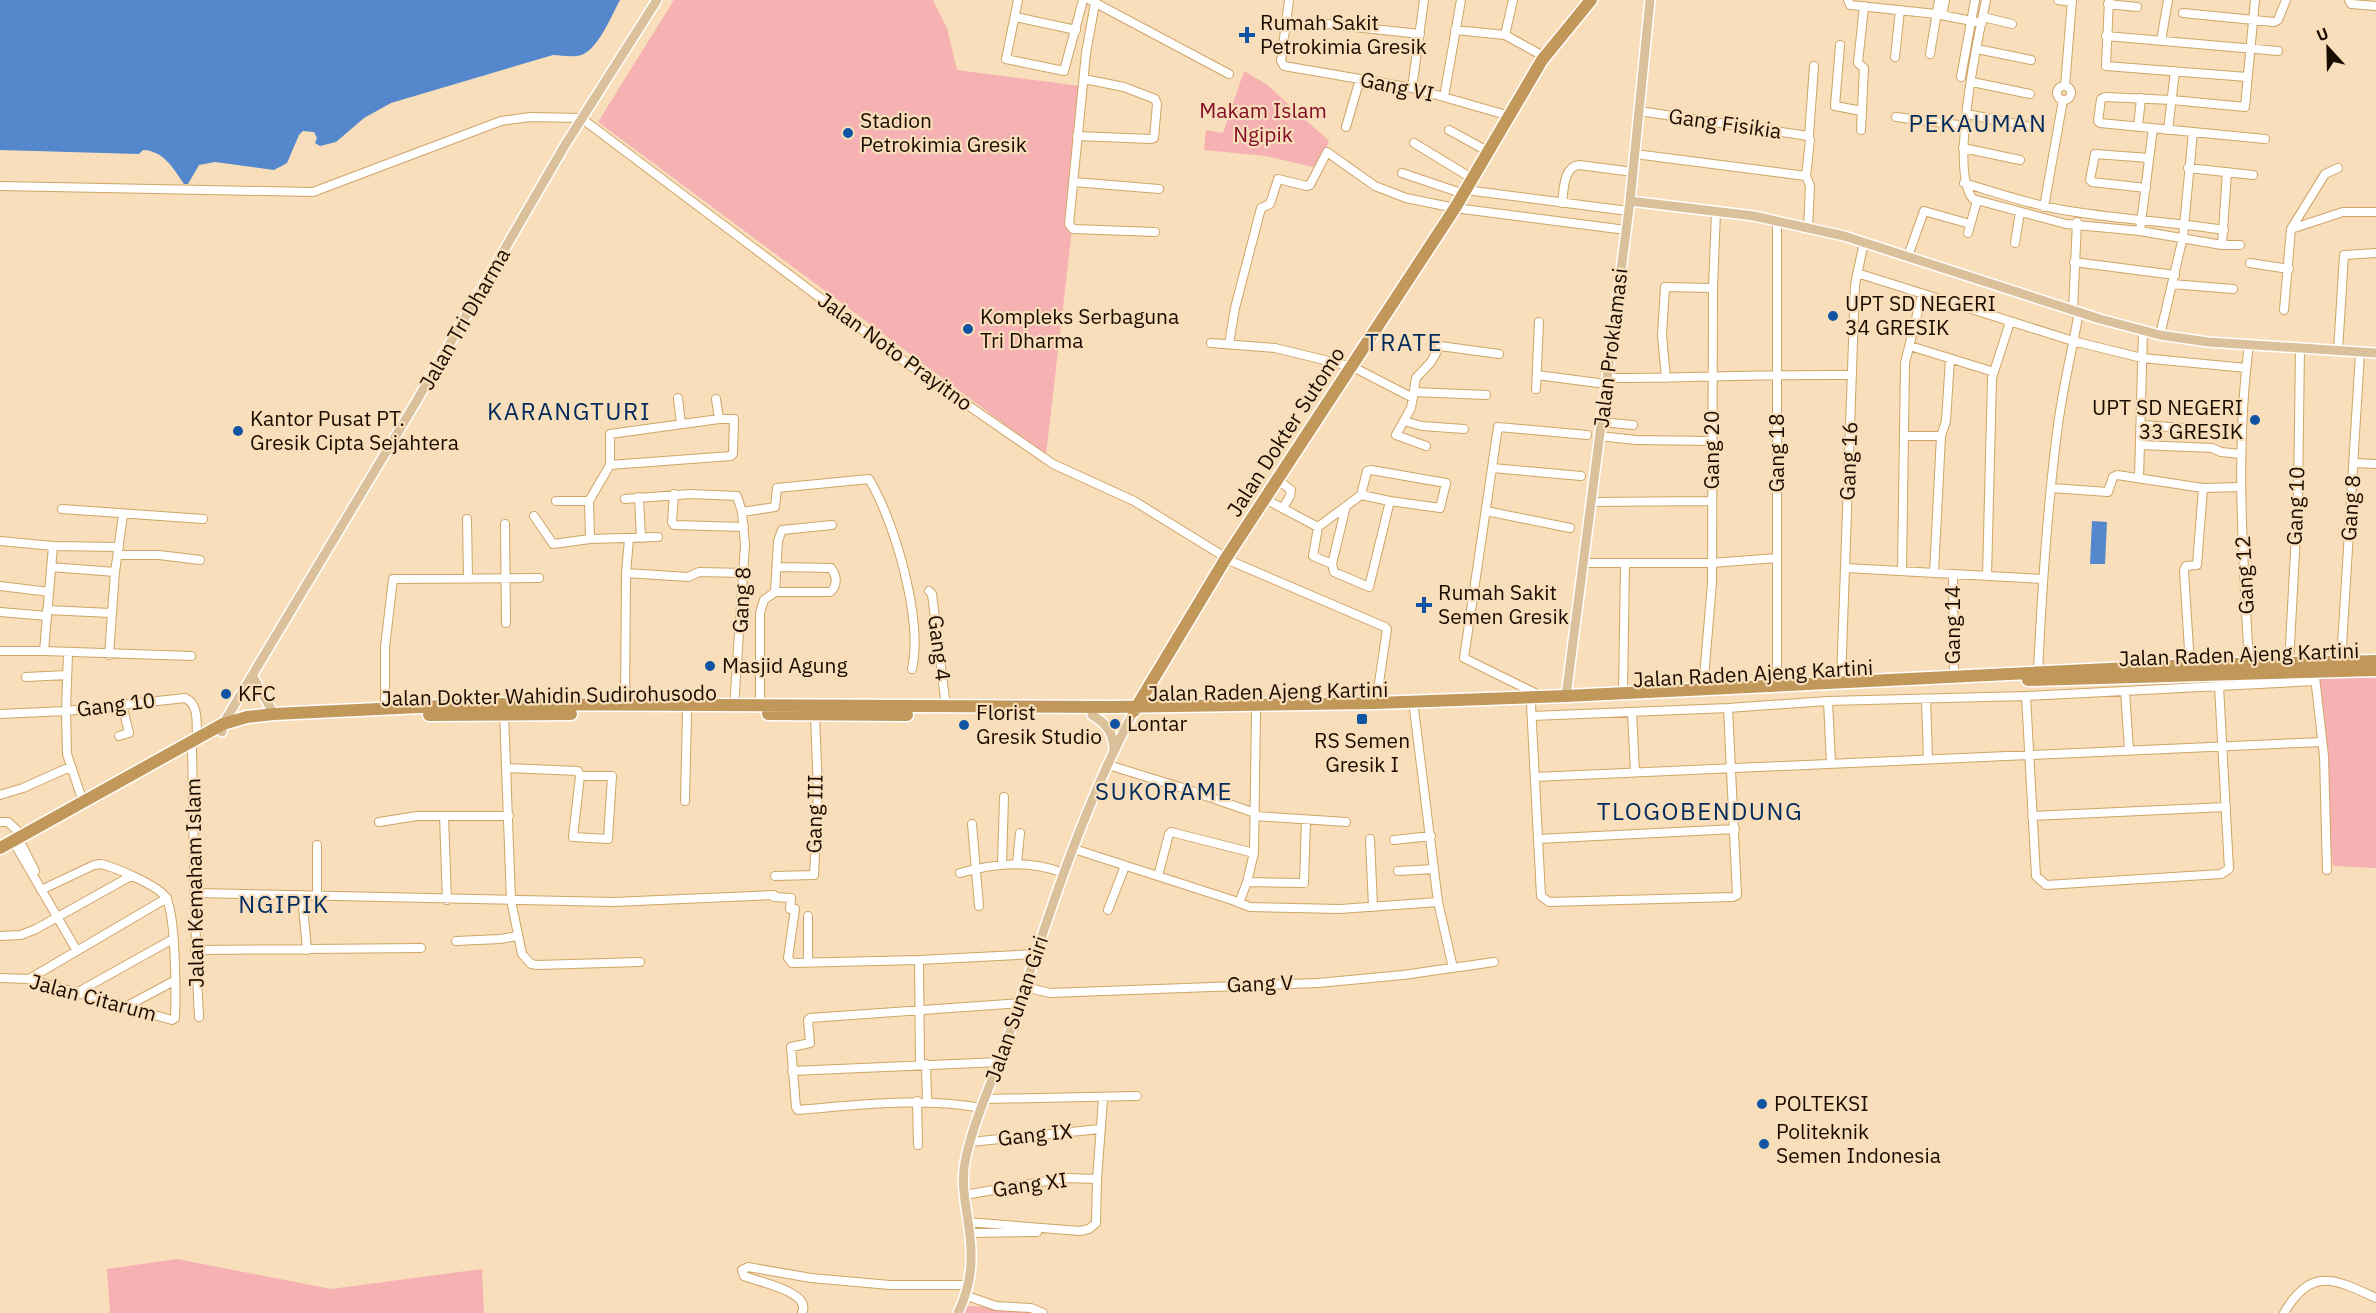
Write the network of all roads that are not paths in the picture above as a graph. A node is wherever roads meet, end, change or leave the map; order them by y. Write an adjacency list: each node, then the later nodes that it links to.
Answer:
1 (657, 0): 67 (main road, Jalan Tri Dharma)
2 (1018, 0): 29 (street)
3 (1083, 0): 35 (street)
4 (1289, 0): 54 (street, Gang VI)
5 (1424, 0): 37 (street)
6 (1461, 0): 36 (street)
7 (1512, 0): 38 (street)
8 (1591, 0): 46 (highway, Jalan Dokter Sutomo)
9 (1650, 0): 62 (main road, Jalan Proklamasi)
10 (1848, 0): 23 (street)
11 (1938, 0): 28 (street)
12 (1945, 0): 28 (street)
13 (1975, 0): 32 (street)
14 (1986, 0): 31 (street)
15 (2058, 0): 21 (street)
16 (2168, 0): 40 (street)
17 (2255, 0): 30 (street)
18 (2286, 0): 30 (street)
19 (2349, 0): 24 (street)
20 (1093, 1): 51 (street); 55 (street)
21 (2072, 1): 103 (street)
22 (2109, 2): 25 (street); 39 (street)
23 (1864, 6): 26 (street); 63 (street)
24 (2376, 6)
25 (2137, 7)
26 (1900, 10): 28 (street); 47 (street)
27 (2183, 12): 30 (street)
28 (1939, 15): 32 (street); 45 (street)
29 (1015, 17): 35 (street); 35 (street)
30 (2253, 19): 43 (street)
31 (1982, 20): 32 (street); 34 (street); 42 (street)
32 (1970, 21): 52 (street)
33 (1317, 23): 37 (street)
34 (2012, 24)
35 (1076, 30)
36 (1455, 30): 38 (street); 59 (street)
37 (1420, 34): 57 (street)
38 (1505, 35): 46 (street)
39 (2106, 36): 40 (street); 50 (street)
40 (2161, 41): 43 (street)
41 (1840, 45): 63 (street)
42 (1977, 49): 48 (street); 56 (street)
43 (2250, 49): 44 (street); 53 (street)
44 (2278, 51)
45 (1930, 54)
46 (1545, 57): 65 (highway, Jalan Dokter Sutomo)
47 (1895, 57)
48 (2031, 60)
49 (1814, 66): 78 (street)
50 (2175, 71): 53 (street); 61 (street)
51 (1229, 74)
52 (1961, 77)
53 (2247, 77): 61 (street)
54 (1360, 79): 57 (street, Gang VI); 70 (street)
55 (1084, 80): 77 (street); 77 (street)
56 (1972, 81): 58 (street); 64 (street)
57 (1412, 88): 59 (street, Gang VI)
58 (2030, 94)
59 (1444, 97): 65 (street, Gang VI)
60 (2141, 98): 61 (street); 71 (street); 71 (street)
61 (2172, 100): 75 (street)
62 (1639, 111): 78 (street, Gang Fisikia); 83 (main road, Jalan Proklamasi)
63 (1862, 111): 74 (street)
64 (1967, 114): 68 (street); 69 (street)
65 (1510, 116): 82 (highway, Jalan Dokter Sutomo)
66 (1896, 117): 68 (street)
67 (581, 118): 96 (street); 229 (street, Jalan Noto Prayitno); 274 (main road, Jalan Tri Dharma)
68 (1966, 126): 81 (street)
69 (2026, 126)
70 (1346, 127)
71 (2138, 127): 72 (street)
72 (2153, 128): 75 (street); 84 (street)
73 (1449, 130): 82 (street)
74 (1861, 130)
75 (2168, 130): 76 (street)
76 (2193, 132): 79 (street); 86 (street)
77 (1077, 136): 94 (street)
78 (1809, 137): 92 (street)
79 (2265, 139)
80 (1414, 143): 93 (street)
81 (1963, 148): 85 (street); 95 (street)
82 (1489, 152): 93 (highway, Jalan Dokter Sutomo)
83 (1635, 154): 88 (main road, Jalan Proklamasi); 92 (street)
84 (2149, 158): 97 (street); 97 (street)
85 (2020, 160)
86 (2188, 168): 89 (street); 114 (street)
87 (2338, 168): 119 (street)
88 (1633, 172): 101 (street); 102 (main road, Jalan Proklamasi)
89 (2227, 172): 91 (street); 121 (street)
90 (1402, 173): 99 (street)
91 (2253, 175)
92 (1806, 176): 117 (street)
93 (1473, 179): 99 (highway, Jalan Dokter Sutomo)
94 (1074, 182): 98 (street); 122 (street)
95 (1964, 183): 100 (street); 103 (street)
96 (0, 186)
97 (2146, 188): 111 (street)
98 (1159, 189)
99 (1465, 192): 101 (street); 104 (highway, Jalan Dokter Sutomo)
100 (1977, 201): 107 (street); 115 (street)
101 (1562, 203): 102 (street)
102 (1629, 206): 106 (main road); 118 (main road, Jalan Proklamasi)
103 (2040, 206): 105 (street); 110 (street)
104 (1455, 208): 118 (street); 148 (street); 158 (highway, Jalan Dokter Sutomo)
105 (2057, 209): 109 (street); 113 (street)
106 (1716, 212): 112 (main road); 137 (street, Gang 20)
107 (2020, 212): 110 (street); 126 (street)
108 (2376, 212): 119 (street)
109 (2078, 213): 111 (street); 116 (street)
110 (2034, 215): 113 (street)
111 (2142, 218): 114 (street); 120 (street)
112 (1777, 221): 117 (main road); 161 (street, Gang 18)
113 (2056, 222): 116 (street)
114 (2183, 223): 121 (street); 124 (street)
115 (1970, 224): 123 (street); 130 (street)
116 (2077, 224): 120 (street); 131 (street)
117 (1808, 228): 125 (main road)
118 (1626, 230): 166 (main road, Jalan Proklamasi)
119 (2291, 230): 133 (street)
120 (2140, 231): 124 (street)
121 (2224, 231): 127 (street)
122 (1155, 232)
123 (1968, 233)
124 (2183, 237): 127 (street); 135 (street)
125 (1864, 242): 130 (main road); 134 (street, Gang 16)
126 (2015, 243)
127 (2222, 245): 128 (street)
128 (2240, 245)
129 (2376, 253): 152 (street)
130 (1908, 256): 141 (main road)
131 (2074, 262): 135 (street); 141 (street)
132 (2250, 263): 133 (street)
133 (2289, 269): 140 (street)
134 (1857, 273): 139 (street); 163 (street, Gang 16)
135 (2175, 275): 136 (street)
136 (2172, 284): 138 (street); 145 (street)
137 (1713, 288): 164 (street); 165 (street, Gang 20)
138 (2233, 289)
139 (1922, 295): 143 (street); 150 (street)
140 (2284, 310)
141 (2076, 311): 144 (main road); 146 (street)
142 (1539, 322): 162 (street)
143 (2010, 322): 146 (street); 160 (street)
144 (2143, 330): 145 (main road); 156 (street)
145 (2160, 335): 149 (main road)
146 (2073, 341): 156 (street); 196 (street)
147 (1211, 343): 148 (street)
148 (1229, 344): 158 (street)
149 (2249, 345): 151 (main road); 159 (street, Gang 12)
150 (1910, 346): 157 (street); 182 (street)
151 (2300, 348): 152 (main road); 266 (street, Gang 10)
152 (2338, 351): 153 (main road)
153 (2361, 353): 155 (main road); 188 (street, Gang 8)
154 (1499, 354): 168 (street)
155 (2376, 354)
156 (2142, 358): 159 (street); 177 (street)
157 (1950, 359): 160 (street); 183 (street)
158 (1353, 367): 168 (street); 194 (highway, Jalan Dokter Sutomo)
159 (2246, 368): 187 (street, Gang 12)
160 (1994, 372): 245 (street)
161 (1776, 374): 163 (street); 165 (street); 230 (street, Gang 18)
162 (1537, 375): 166 (street); 167 (street)
163 (1852, 375): 238 (street, Gang 16)
164 (1666, 378): 165 (street); 166 (street)
165 (1713, 378): 184 (street, Gang 20)
166 (1607, 381): 174 (main road, Jalan Proklamasi)
167 (1536, 389)
168 (1414, 395): 169 (street); 173 (street)
169 (1486, 395)
170 (678, 398): 175 (street)
171 (716, 399): 172 (street)
172 (719, 419): 175 (street); 190 (street)
173 (1404, 421): 179 (street); 186 (street)
174 (1601, 422): 176 (street); 181 (main road, Jalan Proklamasi)
175 (681, 424): 190 (street)
176 (1633, 425)
177 (2142, 425): 178 (street); 185 (street)
178 (2184, 428)
179 (1464, 429)
180 (1587, 435): 191 (street)
181 (1599, 436): 184 (street); 207 (main road, Jalan Proklamasi)
182 (1904, 436): 183 (street); 239 (street)
183 (1941, 436): 243 (street)
184 (1713, 441): 206 (street, Gang 20)
185 (2141, 445): 187 (street); 193 (street)
186 (1426, 446)
187 (2241, 454): 195 (street, Gang 12)
188 (2354, 463): 189 (street); 264 (street, Gang 8)
189 (2376, 464)
190 (610, 465): 204 (street)
191 (1492, 468): 192 (street); 211 (street)
192 (1581, 476)
193 (2139, 478): 196 (street); 197 (street)
194 (1278, 480): 202 (highway, Jalan Dokter Sutomo); 209 (street)
195 (2241, 487): 197 (street); 265 (street, Gang 12)
196 (2051, 488): 249 (street)
197 (2203, 488): 267 (street)
198 (674, 494): 200 (street); 212 (street, Gang 8); 219 (street)
199 (1361, 495): 205 (street); 205 (street); 208 (street)
200 (639, 497): 201 (street); 223 (street)
201 (625, 499)
202 (1265, 499): 209 (street); 229 (highway, Jalan Dokter Sutomo)
203 (555, 501): 204 (street)
204 (589, 501): 224 (street)
205 (1390, 501): 235 (street)
206 (1712, 501): 207 (street); 234 (street, Gang 20)
207 (1591, 502): 232 (main road, Jalan Proklamasi)
208 (1346, 506): 220 (street); 235 (street)
209 (1283, 508): 220 (street)
210 (62, 509): 213 (street)
211 (1486, 511): 221 (street); 286 (street)
212 (742, 512): 219 (street, Gang 8); 268 (street)
213 (123, 515): 215 (street); 228 (street)
214 (534, 516): 224 (street)
215 (203, 519)
216 (467, 519): 246 (street)
217 (505, 524): 247 (street)
218 (832, 525): 237 (street)
219 (744, 527): 242 (street, Gang 8)
220 (1317, 527): 235 (street)
221 (1570, 528)
222 (658, 537): 223 (street)
223 (641, 538): 225 (street)
224 (590, 539): 225 (street)
225 (629, 539): 241 (street)
226 (0, 541): 227 (street)
227 (53, 546): 228 (street); 236 (street)
228 (118, 551): 231 (street); 240 (street)
229 (1226, 558): 289 (street); 301 (highway, Jalan Dokter Sutomo)
230 (1777, 558): 234 (street); 279 (street, Gang 18)
231 (200, 560)
232 (1583, 563): 233 (street); 284 (main road, Jalan Proklamasi)
233 (1624, 563): 234 (street); 283 (street)
234 (1712, 563): 281 (street, Gang 20)
235 (1332, 564)
236 (51, 567): 240 (street); 252 (street)
237 (777, 567): 253 (street); 253 (street)
238 (1846, 568): 239 (street); 278 (street, Gang 16)
239 (1902, 571): 243 (street)
240 (115, 572): 256 (street)
241 (626, 573): 242 (street); 291 (street)
242 (744, 573): 292 (street, Gang 8)
243 (1934, 573): 244 (street)
244 (1953, 574): 245 (street); 272 (street, Gang 14)
245 (1987, 576): 249 (street)
246 (468, 578): 247 (street); 296 (street)
247 (505, 578): 248 (street); 257 (street)
248 (539, 578)
249 (2043, 579): 270 (street)
250 (0, 586): 252 (street)
251 (929, 591): 293 (street, Gang 4)
252 (49, 592): 255 (street)
253 (775, 592): 298 (street)
254 (0, 612): 255 (street)
255 (47, 613): 256 (street); 259 (street)
256 (111, 613): 261 (street)
257 (506, 623)
258 (0, 651): 259 (street)
259 (44, 651): 260 (street)
260 (68, 653): 261 (street); 271 (street)
261 (109, 655): 262 (street)
262 (191, 656)
263 (2376, 661): 264 (highway, Jalan Raden Ajeng Kartini)
264 (2342, 662): 266 (highway, Jalan Raden Ajeng Kartini)
265 (2249, 663): 266 (highway, Jalan Raden Ajeng Kartini); 267 (highway, Jalan Raden Ajeng Kartini)
266 (2289, 663)
267 (2190, 664): 270 (highway, Jalan Raden Ajeng Kartini)
268 (912, 669)
269 (2376, 670): 276 (highway, Jalan Raden Ajeng Kartini)
270 (2038, 671): 275 (highway, Jalan Raden Ajeng Kartini)
271 (67, 675): 273 (street); 300 (street)
272 (1953, 675): 277 (highway, Jalan Raden Ajeng Kartini); 278 (highway, Jalan Raden Ajeng Kartini)
273 (26, 677)
274 (253, 677): 309 (main road); 310 (main road, Jalan Tri Dharma)
275 (2007, 677): 276 (highway, Jalan Raden Ajeng Kartini); 277 (highway, Jalan Raden Ajeng Kartini)
276 (2315, 677): 280 (street); 312 (street)
277 (1990, 678): 299 (highway, Jalan Raden Ajeng Kartini)
278 (1841, 681): 279 (highway, Jalan Raden Ajeng Kartini)
279 (1777, 685): 281 (highway, Jalan Raden Ajeng Kartini)
280 (2219, 686): 282 (street); 314 (street)
281 (1703, 689): 283 (highway, Jalan Raden Ajeng Kartini)
282 (2125, 691): 285 (street); 315 (street)
283 (1623, 693): 284 (highway, Jalan Raden Ajeng Kartini)
284 (1566, 696): 286 (highway, Jalan Raden Ajeng Kartini)
285 (2026, 696): 287 (street); 317 (street)
286 (1543, 697): 289 (highway, Jalan Raden Ajeng Kartini)
287 (1926, 699): 288 (street); 318 (street)
288 (1828, 701): 295 (street); 319 (street)
289 (1376, 703): 294 (highway, Jalan Raden Ajeng Kartini)
290 (122, 704): 300 (street, Gang 10); 311 (street); 313 (street, Gang 10)
291 (624, 706): 292 (highway, Jalan Dokter Wahidin Sudirohusodo); 296 (highway, Jalan Dokter Wahidin Sudirohusodo)
292 (734, 707): 298 (highway, Jalan Dokter Wahidin Sudirohusodo)
293 (946, 707): 298 (highway, Jalan Dokter Wahidin Sudirohusodo); 301 (highway, Jalan Dokter Wahidin Sudirohusodo)
294 (1342, 707): 297 (highway, Jalan Raden Ajeng Kartini); 301 (highway, Jalan Raden Ajeng Kartini); 302 (highway, Jalan Raden Ajeng Kartini)
295 (1728, 708): 303 (street); 323 (street)
296 (385, 709): 309 (highway, Jalan Dokter Wahidin Sudirohusodo)
297 (1414, 709): 299 (highway, Jalan Raden Ajeng Kartini); 343 (street)
298 (760, 710): 306 (highway, Jalan Dokter Wahidin Sudirohusodo); 307 (highway, Jalan Dokter Wahidin Sudirohusodo)
299 (1531, 710): 303 (street); 326 (street)
300 (66, 711): 304 (street, Gang 10); 321 (street)
301 (1134, 711): 302 (highway, Jalan Raden Ajeng Kartini); 308 (highway, Jalan Dokter Wahidin Sudirohusodo); 316 (main road, Jalan Sunan Giri)
302 (1256, 712): 332 (street)
303 (1632, 712): 324 (street)
304 (0, 714)
305 (504, 714): 306 (highway, Jalan Dokter Wahidin Sudirohusodo); 309 (highway, Jalan Dokter Wahidin Sudirohusodo); 322 (street)
306 (687, 714): 329 (street)
307 (815, 715): 308 (highway, Jalan Dokter Wahidin Sudirohusodo); 363 (street, Gang III)
308 (1092, 715): 316 (main road)
309 (276, 717): 310 (highway, Jalan Dokter Wahidin Sudirohusodo)
310 (223, 728): 313 (highway, Jalan Dokter Wahidin Sudirohusodo)
311 (119, 736)
312 (2322, 742): 314 (street); 358 (street)
313 (194, 744): 330 (highway, Jalan Dokter Wahidin Sudirohusodo); 347 (highway, Jalan Dokter Wahidin Sudirohusodo); 367 (street, Jalan Kemaham Islam)
314 (2222, 746): 315 (street); 331 (street)
315 (2129, 750): 317 (street)
316 (1114, 751): 320 (main road, Jalan Sunan Giri)
317 (2028, 755): 318 (street); 335 (street)
318 (1928, 759): 319 (street)
319 (1831, 764): 323 (street)
320 (1108, 765): 332 (street); 350 (main road, Jalan Sunan Giri)
321 (70, 766): 327 (street); 330 (street)
322 (506, 768): 325 (street); 334 (street)
323 (1732, 768): 324 (street); 341 (street)
324 (1635, 772): 326 (street)
325 (580, 776): 325 (street)
326 (1535, 777): 346 (street)
327 (0, 795)
328 (1004, 798): 354 (street)
329 (685, 801)
330 (83, 802): 347 (highway, Jalan Dokter Wahidin Sudirohusodo)
331 (2226, 807): 335 (street); 335 (street)
332 (1255, 815): 336 (street); 351 (street)
333 (444, 816): 334 (street); 338 (street); 371 (street)
334 (509, 816): 372 (street)
335 (2032, 816)
336 (1306, 820): 339 (street); 365 (street)
337 (0, 822): 347 (street)
338 (379, 822)
339 (1346, 822)
340 (972, 824): 356 (street)
341 (1736, 829): 346 (street); 346 (street)
342 (1020, 833): 353 (street)
343 (1431, 836): 345 (street); 357 (street)
344 (1370, 839): 376 (street)
345 (1394, 840)
346 (1538, 840)
347 (18, 841): 349 (highway, Jalan Dokter Wahidin Sudirohusodo); 352 (highway, Jalan Dokter Wahidin Sudirohusodo); 366 (street)
348 (317, 845): 369 (street)
349 (0, 848)
350 (1074, 849): 355 (street); 361 (main road, Jalan Sunan Giri)
351 (1254, 853): 364 (street); 365 (street)
352 (0, 856)
353 (1017, 863): 354 (street); 361 (street)
354 (1002, 864): 356 (street)
355 (1125, 866): 364 (street); 377 (street)
356 (975, 868): 360 (street); 375 (street)
357 (1434, 869): 359 (street); 373 (street)
358 (2327, 870)
359 (1398, 872)
360 (960, 873)
361 (1064, 873): 388 (main road, Jalan Sunan Giri)
362 (131, 876): 366 (street); 370 (street); 379 (street)
363 (775, 876)
364 (1158, 876): 374 (street)
365 (1247, 882): 374 (street)
366 (44, 891): 379 (street)
367 (194, 893): 368 (street); 385 (street, Jalan Kemaham Islam)
368 (302, 895): 369 (street); 386 (street)
369 (317, 895): 371 (street)
370 (167, 898): 382 (street, Jalan Citarum); 387 (street)
371 (447, 900): 372 (street)
372 (511, 900): 381 (street); 392 (street)
373 (1438, 902): 376 (street); 393 (street)
374 (1239, 903): 376 (street)
375 (980, 906)
376 (1373, 907)
377 (1108, 910)
378 (808, 915): 392 (street)
379 (57, 917): 380 (street); 387 (street)
380 (0, 936)
381 (517, 936): 383 (street); 390 (street)
382 (173, 939): 396 (street, Jalan Citarum); 398 (street)
383 (456, 941)
384 (421, 948): 386 (street)
385 (195, 950): 386 (street); 402 (street, Jalan Kemaham Islam)
386 (307, 950)
387 (77, 951): 395 (street)
388 (1036, 954): 389 (street); 397 (main road, Jalan Sunan Giri)
389 (919, 960): 392 (street); 401 (street)
390 (640, 962)
391 (1494, 962): 393 (street, Gang V)
392 (808, 963)
393 (1453, 968): 397 (street, Gang V)
394 (0, 978): 395 (street, Jalan Citarum)
395 (29, 979): 398 (street, Jalan Citarum)
396 (174, 981): 400 (street); 400 (street, Jalan Citarum)
397 (1025, 987): 399 (main road, Jalan Sunan Giri)
398 (78, 992): 400 (street, Jalan Citarum)
399 (1020, 1004): 401 (street); 403 (main road, Jalan Sunan Giri)
400 (127, 1006)
401 (921, 1011): 404 (street); 405 (street)
402 (199, 1017)
403 (1000, 1062): 404 (street); 410 (main road, Jalan Sunan Giri)
404 (923, 1064): 405 (street); 409 (street)
405 (792, 1071): 408 (street)
406 (1137, 1096): 407 (street)
407 (1103, 1099): 410 (street); 411 (street)
408 (917, 1101): 409 (street); 413 (street)
409 (927, 1102): 410 (street)
410 (984, 1104): 412 (main road, Jalan Sunan Giri)
411 (1100, 1129): 412 (street, Gang IX); 414 (street)
412 (970, 1142): 415 (main road, Jalan Sunan Giri)
413 (918, 1145)
414 (1097, 1179): 415 (street, Gang XI); 417 (street)
415 (964, 1195): 416 (main road, Jalan Sunan Giri)
416 (967, 1222): 417 (street); 418 (main road, Jalan Sunan Giri)
417 (1080, 1231): 418 (street)
418 (969, 1233): 419 (main road, Jalan Sunan Giri)
419 (967, 1291): 421 (street); 422 (main road, Jalan Sunan Giri); 423 (street)
420 (2376, 1298): 424 (street)
421 (802, 1313)
422 (958, 1313)
423 (1043, 1313)
424 (2284, 1313)

